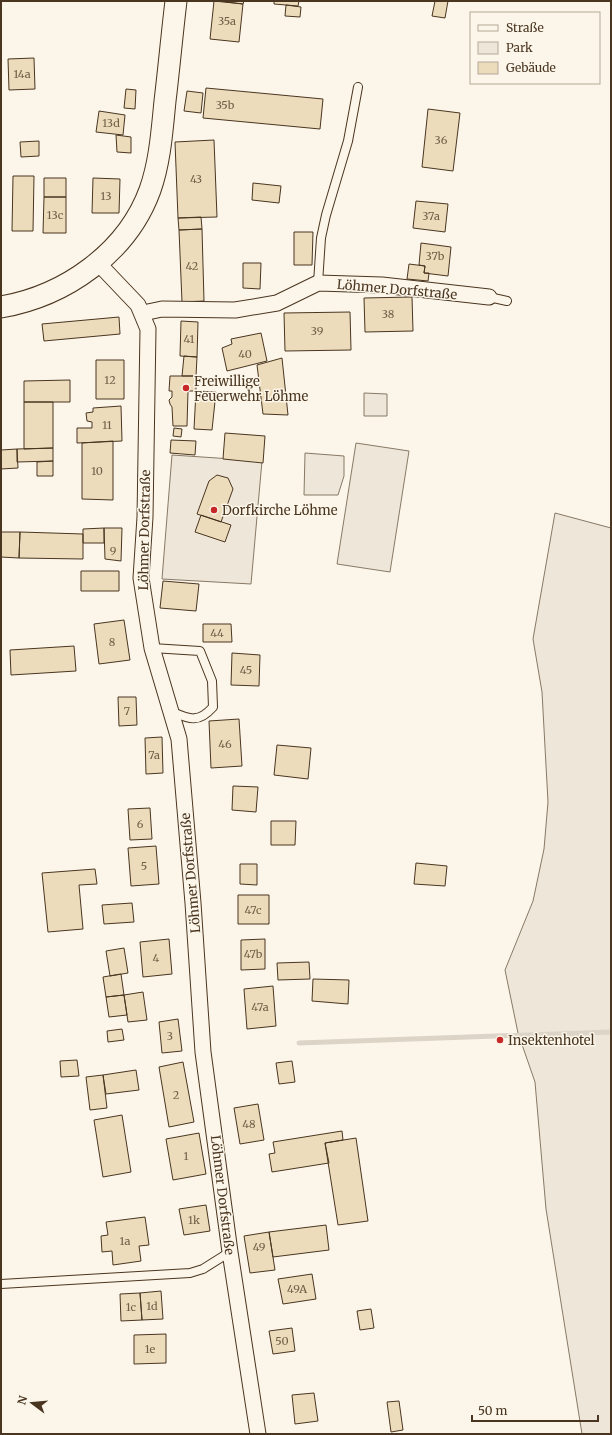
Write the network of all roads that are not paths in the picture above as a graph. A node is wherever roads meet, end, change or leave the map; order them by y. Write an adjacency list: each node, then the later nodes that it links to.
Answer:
1 (176, 1): 3 (main road)
2 (358, 87): 4 (lane)
3 (98, 263): 7 (main road); 8 (street, Löhmer Dorfstraße)
4 (318, 283): 5 (street, Löhmer Dorfstraße); 8 (street, Löhmer Dorfstraße)
5 (489, 297): 6 (lane)
6 (507, 302)
7 (1, 307)
8 (143, 313): 9 (street, Löhmer Dorfstraße)
9 (152, 648): 10 (street, Löhmer Dorfstraße); 10 (lane)
10 (170, 711): 11 (street, Löhmer Dorfstraße)
11 (230, 1252): 12 (lane); 13 (street, Löhmer Dorfstraße)
12 (1, 1284)
13 (258, 1434)

